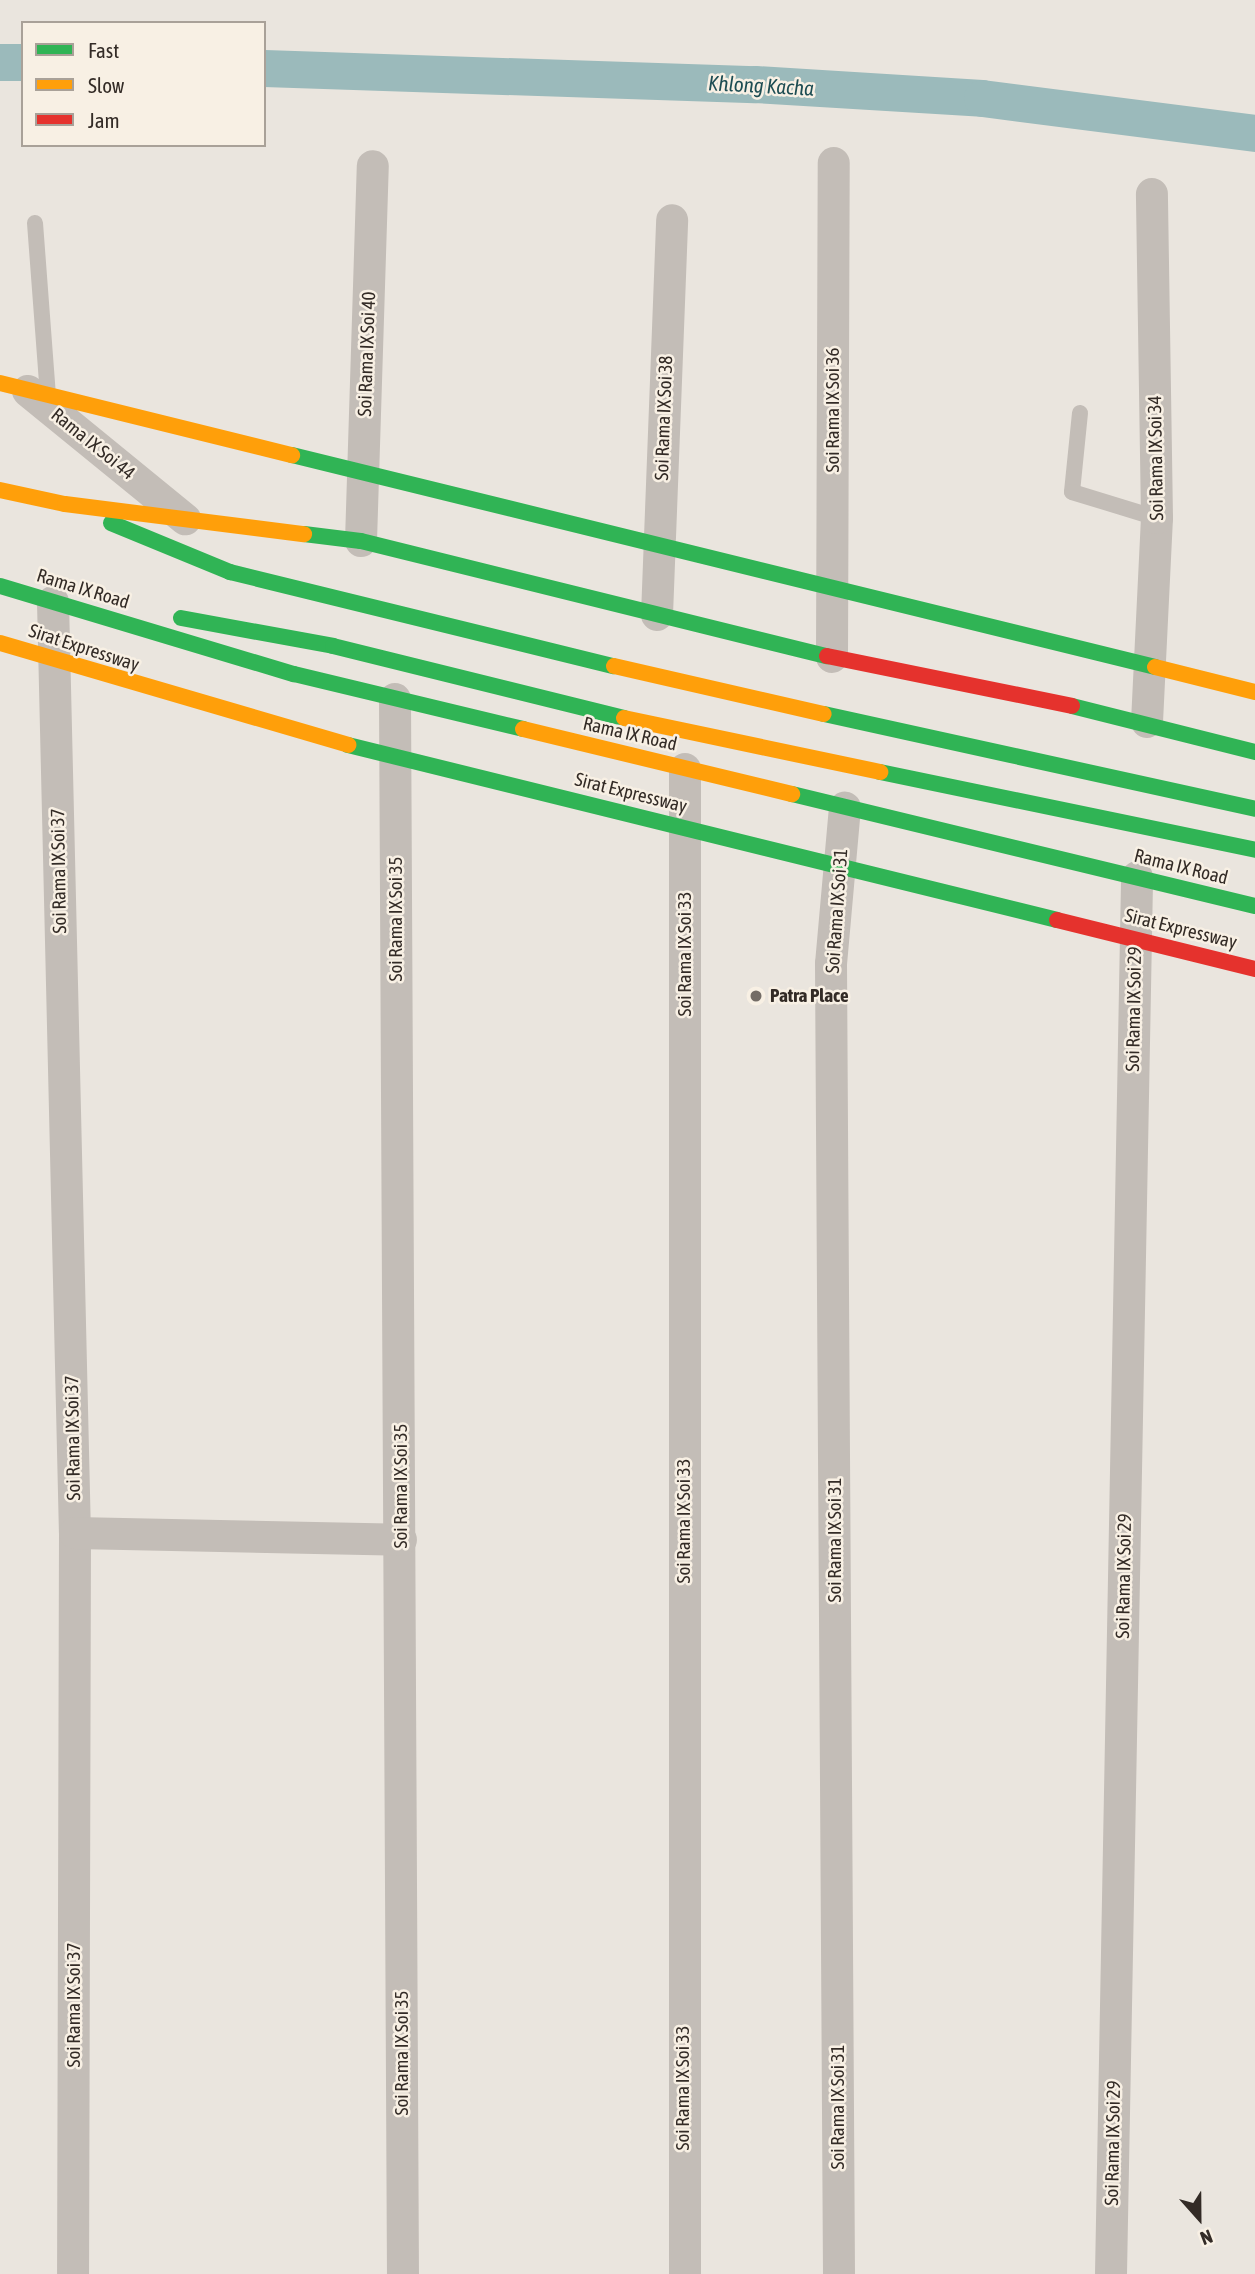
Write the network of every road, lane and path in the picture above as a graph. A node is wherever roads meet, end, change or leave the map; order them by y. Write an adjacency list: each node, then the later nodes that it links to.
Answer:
1 (834, 163): 19 (street, Soi Rama IX Soi 36)
2 (373, 166): 14 (street, Soi Rama IX Soi 40)
3 (1152, 194): 12 (street, Soi Rama IX Soi 34)
4 (671, 220): 17 (street, Soi Rama IX Soi 38)
5 (35, 223): 8 (lane)
6 (0, 368): 8 (street, Rama IX Soi 44)
7 (0, 383): 20 (main road, bridge)
8 (49, 408): 13 (street, Rama IX Soi 44)
9 (1080, 413): 12 (lane)
10 (0, 490): 11 (main road)
11 (65, 505): 13 (main road); 26 (main road)
12 (1157, 518): 22 (street, Soi Rama IX Soi 34)
13 (185, 519): 14 (main road)
14 (361, 541): 17 (main road)
15 (0, 585): 16 (main road, Rama IX Road); 27 (main road, Rama IX Road)
16 (53, 602): 21 (main road, Rama IX Road); 31 (street, Soi Rama IX Soi 37)
17 (657, 615): 19 (main road)
18 (0, 643): 30 (main road, Sirat Expressway, bridge)
19 (832, 657): 22 (main road)
20 (1255, 692)
21 (395, 699): 24 (main road, Rama IX Road); 32 (street, Soi Rama IX Soi 35)
22 (1147, 722): 23 (main road)
23 (1255, 752)
24 (685, 769): 25 (main road, Rama IX Road); 35 (street, Soi Rama IX Soi 33)
25 (845, 807): 28 (main road, Rama IX Road); 36 (street, Soi Rama IX Soi 31)
26 (1255, 809)
27 (1255, 850)
28 (1137, 877): 29 (main road, Rama IX Road); 37 (street, Soi Rama IX Soi 29)
29 (1255, 906)
30 (1255, 969)
31 (75, 1533): 32 (street); 33 (street, Soi Rama IX Soi 37)
32 (401, 1540): 34 (street, Soi Rama IX Soi 35)
33 (74, 2274)
34 (403, 2274)
35 (685, 2274)
36 (839, 2274)
37 (1111, 2274)

